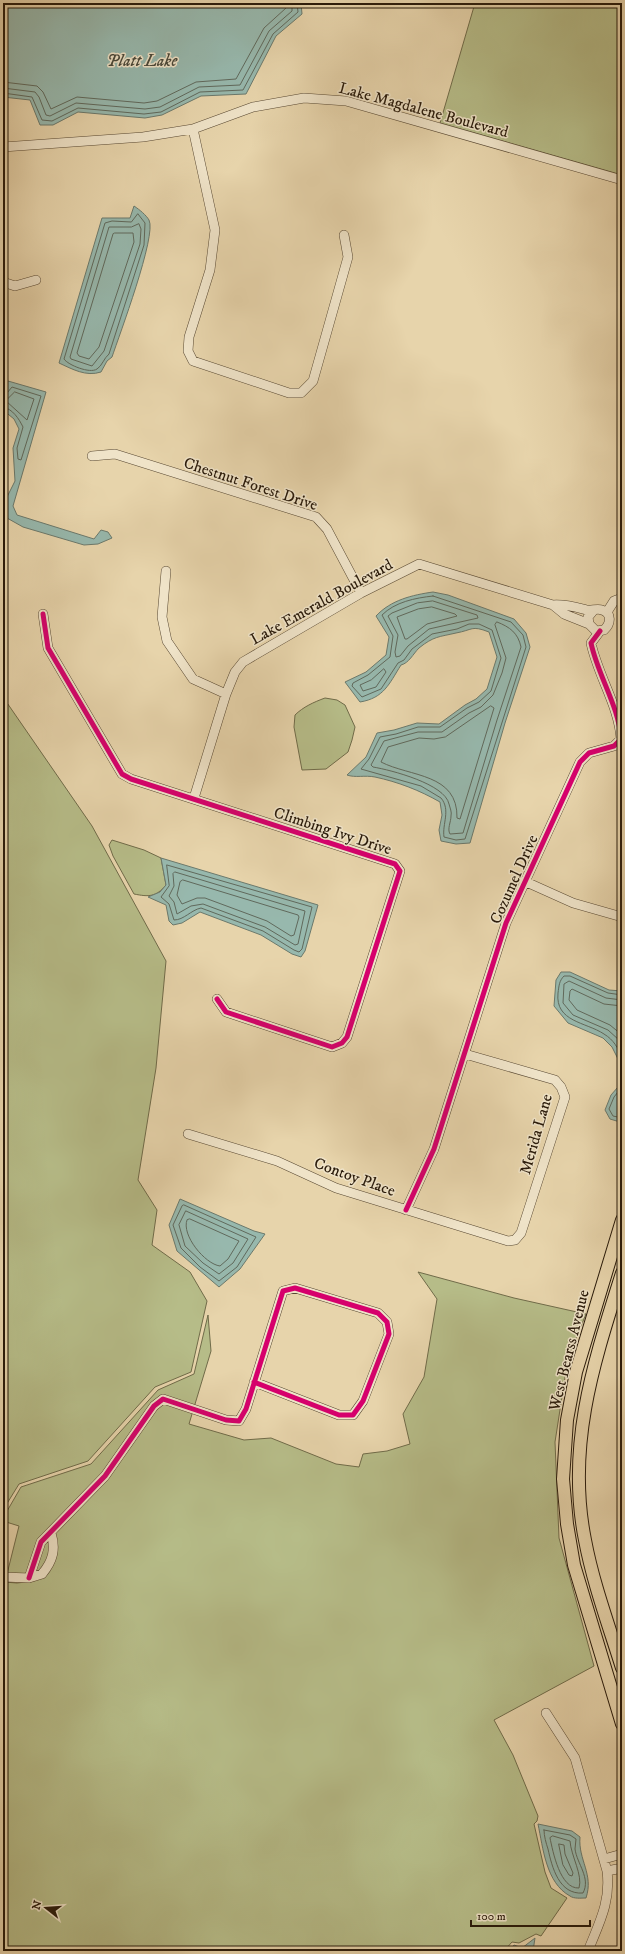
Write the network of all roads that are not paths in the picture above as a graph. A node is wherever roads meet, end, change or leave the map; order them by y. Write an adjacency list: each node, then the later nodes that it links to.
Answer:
1 (193, 129): 2 (street, Lake Magdalene Boulevard); 3 (street, Lake Magdalene Boulevard); 4 (street)
2 (3, 147)
3 (622, 180)
4 (344, 235)
5 (36, 280): 6 (street)
6 (3, 282)
7 (92, 456): 9 (street, Chestnut Forest Drive)
8 (166, 571): 17 (street)
9 (362, 593): 11 (street, Lake Emerald Boulevard); 17 (street, Lake Emerald Boulevard)
10 (622, 598): 13 (street)
11 (553, 605): 12 (street, Lake Emerald Boulevard); 15 (street, Lake Emerald Boulevard)
12 (593, 611): 13 (street); 15 (street)
13 (607, 612): 16 (street)
14 (43, 614): 18 (street, Climbing Ivy Drive)
15 (589, 624): 16 (street)
16 (600, 631): 19 (street, Cozumel Drive)
17 (226, 694): 18 (street, Lake Emerald Boulevard)
18 (194, 798): 21 (street, Climbing Ivy Drive)
19 (524, 882): 20 (street); 22 (street, Cozumel Drive)
20 (622, 917)
21 (217, 999)
22 (465, 1054): 24 (street, Cozumel Drive); 26 (street, Merida Lane)
23 (188, 1134): 24 (street, Contoy Place)
24 (406, 1210): 26 (street, Contoy Place)
25 (622, 1220): 30 (main road, West Bearss Avenue)
26 (515, 1240)
27 (622, 1273): 33 (main road, West Bearss Avenue)
28 (254, 1382): 28 (street); 29 (street)
29 (51, 1533): 32 (street); 32 (street)
30 (569, 1545): 33 (main road); 36 (main road, West Bearss Avenue)
31 (3, 1577): 32 (street)
32 (29, 1578)
33 (607, 1619): 34 (main road, West Bearss Avenue)
34 (622, 1668)
35 (546, 1712): 38 (street)
36 (622, 1724)
37 (622, 1854): 38 (street)
38 (604, 1859): 40 (street)
39 (622, 1868): 40 (street)
40 (607, 1871): 41 (street)
41 (588, 1951)

